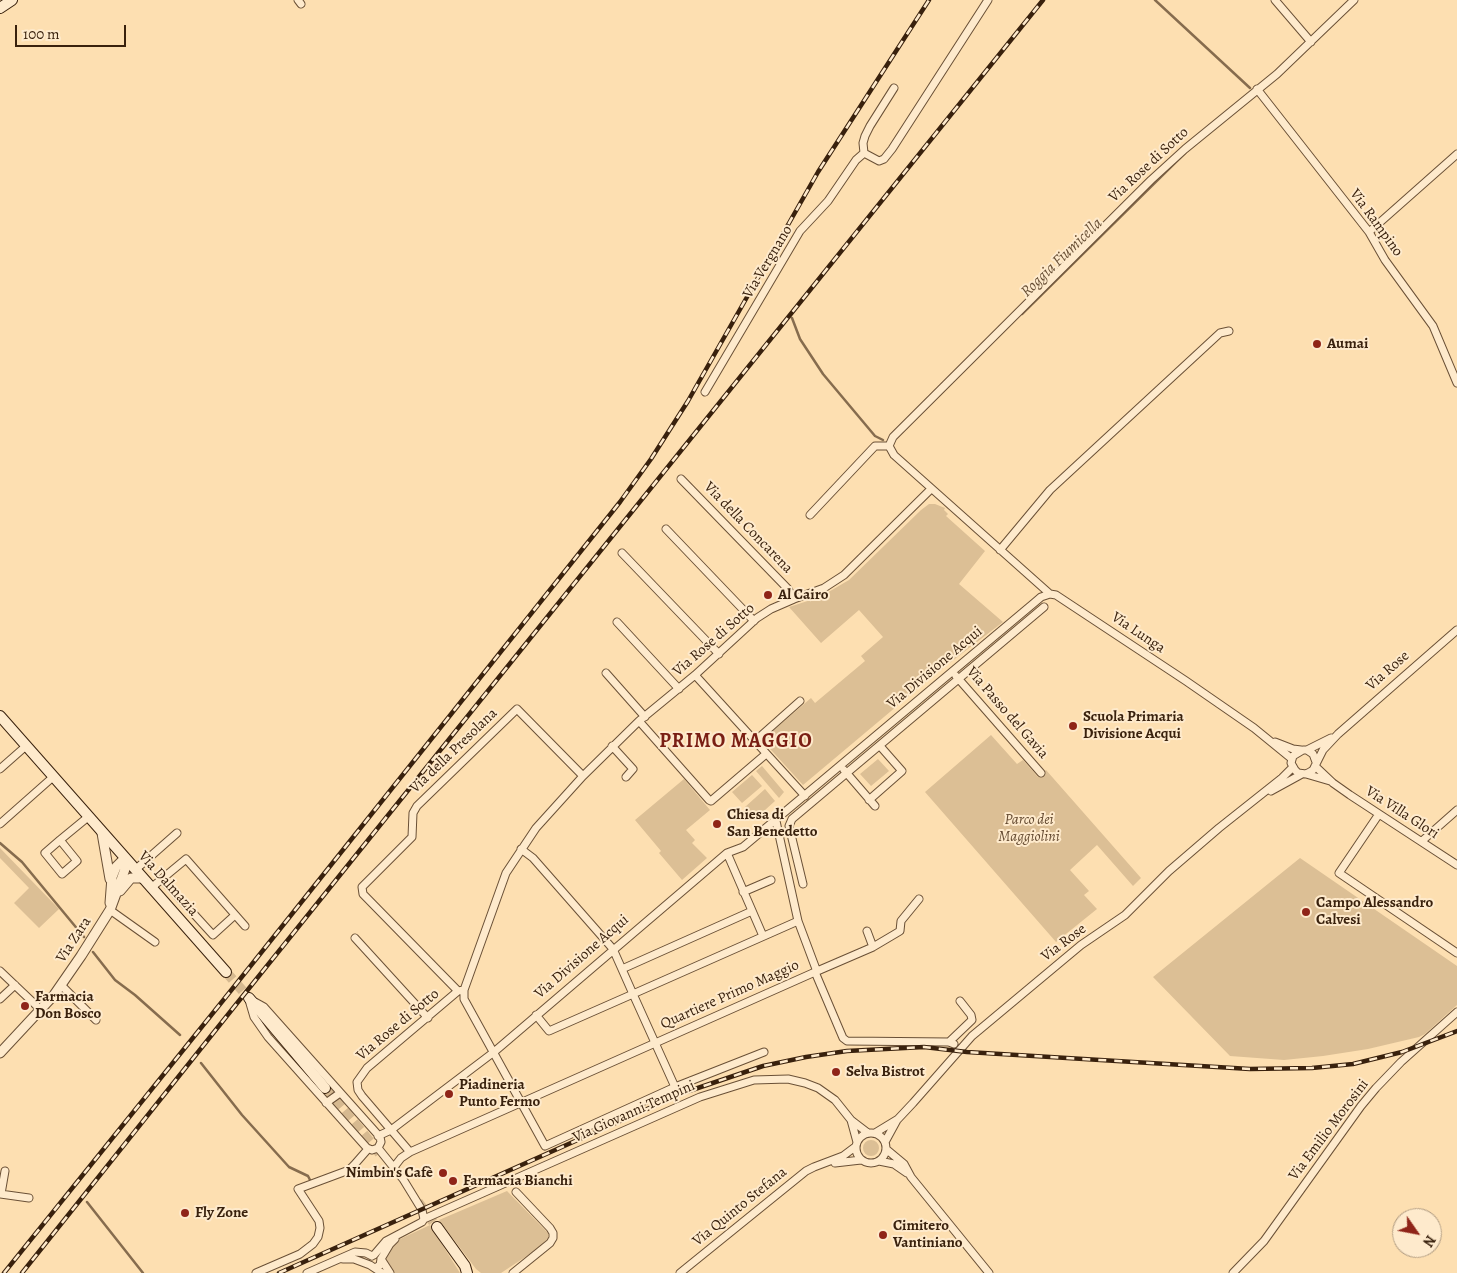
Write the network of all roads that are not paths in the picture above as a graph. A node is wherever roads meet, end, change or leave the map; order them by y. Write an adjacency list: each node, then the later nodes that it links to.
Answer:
1 (12, 0): 5 (main road)
2 (988, 0): 9 (street)
3 (1274, 0): 6 (street)
4 (1354, 0): 6 (street, Via Rose di Sotto)
5 (0, 8)
6 (1311, 42): 8 (street, Via Rose di Sotto)
7 (894, 88): 9 (street, Via Vergnano)
8 (1257, 89): 11 (street, Via Rampino); 15 (street, Via Rose di Sotto)
9 (864, 153): 14 (street, Via Vergnano)
10 (1457, 154): 11 (street)
11 (1369, 232): 13 (street, Via Rampino)
12 (1229, 331): 20 (street)
13 (1457, 382)
14 (706, 392)
15 (889, 446): 17 (street, Via Lunga); 18 (street)
16 (681, 479): 23 (street, Via della Concarena)
17 (931, 489): 20 (street, Via Lunga); 23 (street, Via Rose di Sotto)
18 (810, 515)
19 (666, 529): 25 (street)
20 (1000, 550): 22 (street, Via Lunga)
21 (622, 553): 28 (street)
22 (1050, 594): 29 (street, Via Divisione Acqui); 38 (street, Via Lunga)
23 (794, 599): 25 (street, Via Rose di Sotto)
24 (1044, 608): 32 (street, Via Divisione Acqui)
25 (754, 620): 28 (street, Via Rose di Sotto)
26 (617, 622): 33 (street)
27 (1457, 630): 37 (street, Via Rose)
28 (719, 654): 31 (street, Via Rose di Sotto)
29 (952, 672): 32 (street, Via Passo del Gavia); 47 (street, Via Divisione Acqui)
30 (606, 673): 36 (street)
31 (695, 675): 33 (street, Via Rose di Sotto); 39 (street)
32 (959, 679): 42 (street, Via Divisione Acqui); 49 (street, Via Passo del Gavia)
33 (679, 689): 36 (street, Via Rose di Sotto)
34 (800, 701): 39 (street)
35 (0, 716): 40 (main road, Via Dalmazia)
36 (642, 719): 41 (street, Via Rose di Sotto); 44 (street)
37 (1338, 734): 43 (street, Via Rose); 46 (street, Via Rose)
38 (1264, 736): 43 (street, Via Lunga); 45 (street, Via Lunga)
39 (755, 741): 44 (street)
40 (26, 746): 48 (street); 53 (main road, Via Dalmazia)
41 (612, 746): 52 (street, Via Rose di Sotto); 54 (street)
42 (880, 746): 50 (street, Via Divisione Acqui); 58 (street)
43 (1305, 750): 45 (street); 46 (street)
44 (766, 754): 56 (street)
45 (1292, 763): 51 (street); 57 (street, Via Rose)
46 (1316, 764): 51 (street); 55 (street, Via Villa Glori)
47 (840, 766): 50 (street); 56 (street, Via Divisione Acqui)
48 (0, 769)
49 (1041, 773)
50 (846, 774): 58 (street); 59 (street, Via Divisione Acqui)
51 (1304, 774): 55 (street, Via Villa Glori); 57 (street, Via Rose)
52 (583, 776): 70 (street, Via Rose di Sotto); 103 (street, Via della Presolana)
53 (53, 777): 63 (main road, Via Dalmazia); 65 (street)
54 (626, 777)
55 (1333, 783): 62 (street, Via Villa Glori)
56 (804, 797): 59 (street); 64 (street, Via Divisione Acqui)
57 (1257, 798): 122 (street, Via Rose)
58 (869, 800): 60 (street)
59 (809, 805): 73 (street, Via Divisione Acqui)
60 (875, 806)
61 (1457, 810): 69 (street)
62 (1379, 814): 69 (street, Via Villa Glori); 96 (street)
63 (88, 817): 66 (main road, Via Dalmazia); 68 (street)
64 (776, 821): 71 (street, Via Divisione Acqui); 75 (street, Quartiere Primo Maggio)
65 (0, 824)
66 (102, 832): 72 (main road, Via Dalmazia); 79 (street, Via Zara)
67 (177, 833): 76 (street)
68 (60, 840): 68 (street)
69 (1422, 841): 74 (street, Via Villa Glori)
70 (521, 850): 95 (street, Quartiere Primo Maggio); 103 (street, Via Rose di Sotto)
71 (727, 853): 82 (street); 95 (street, Via Divisione Acqui)
72 (126, 860): 76 (main road, Via Dalmazia); 79 (street, Via Zara); 83 (street, Via Zara)
73 (798, 862): 75 (street); 80 (street, Via Divisione Acqui)
74 (1457, 865)
75 (785, 866): 88 (street, Quartiere Primo Maggio)
76 (139, 874): 81 (main road, Via Dalmazia); 83 (street, Via Zara)
77 (162, 879): 81 (street); 87 (street); 87 (street)
78 (771, 880): 82 (street)
79 (111, 883): 85 (street, Via Zara)
80 (804, 884)
81 (151, 888): 99 (main road, Via Dalmazia)
82 (743, 892): 86 (street)
83 (115, 897): 85 (street, Via Zara)
84 (919, 899): 94 (street, Quartiere Primo Maggio)
85 (110, 910): 93 (street, Via Zara); 102 (street, Via Zara)
86 (752, 911): 91 (street); 97 (street)
87 (235, 915): 89 (street)
88 (798, 921): 91 (street); 100 (street, Quartiere Primo Maggio)
89 (245, 926)
90 (867, 931): 94 (street)
91 (763, 936): 104 (street)
92 (356, 938): 111 (street)
93 (155, 942)
94 (873, 947): 100 (street, Quartiere Primo Maggio)
95 (613, 949): 97 (street, Quartiere Primo Maggio); 110 (street, Via Divisione Acqui)
96 (1457, 953)
97 (622, 969): 104 (street, Quartiere Primo Maggio)
98 (0, 971): 101 (street)
99 (226, 972)
100 (815, 972): 107 (street, Quartiere Primo Maggio); 113 (street, Quartiere Primo Maggio)
101 (14, 985): 106 (street); 108 (street)
102 (61, 985): 108 (street, Via Zara); 112 (street, Via Zara)
103 (461, 991): 111 (street, Via Rose di Sotto); 114 (street)
104 (633, 994): 110 (street); 113 (street, Quartiere Primo Maggio)
105 (248, 998): 118 (main road); 119 (street); 120 (street)
106 (0, 999)
107 (960, 1001)
108 (41, 1010): 116 (street, Via Zara)
109 (1457, 1012): 154 (street, Via Emilio Morosini)
110 (536, 1015): 114 (street, Via Divisione Acqui)
111 (428, 1018): 124 (street, Via Rose di Sotto)
112 (96, 1020)
113 (654, 1043): 117 (street, Quartiere Primo Maggio); 121 (street, Quartiere Primo Maggio)
114 (494, 1052): 121 (street); 124 (street, Via Divisione Acqui)
115 (764, 1052): 117 (street)
116 (0, 1054)
117 (675, 1087): 121 (street)
118 (325, 1088)
119 (340, 1093): 120 (street); 126 (street)
120 (326, 1103): 129 (street)
121 (522, 1103): 131 (street, Quartiere Primo Maggio)
122 (898, 1119): 125 (street, Via Rose); 128 (street, Via Rose)
123 (851, 1120): 125 (street, Via Giovanni Tempini); 127 (street, Via Giovanni Tempini); 141 (street, Via Giovanni Tempini)
124 (391, 1130): 126 (street, Via Divisione Acqui); 131 (street)
125 (872, 1133): 127 (street); 128 (street)
126 (377, 1135): 129 (street); 130 (street)
127 (856, 1144): 132 (street); 134 (street, Via Quinto Stefana)
128 (886, 1145): 133 (street); 137 (street)
129 (366, 1146): 130 (street); 147 (street)
130 (378, 1148): 135 (street)
131 (410, 1152): 135 (street, Quartiere Primo Maggio)
132 (861, 1160): 133 (street); 134 (street, Via Quinto Stefana)
133 (879, 1162): 137 (street)
134 (820, 1164): 152 (street, Via Quinto Stefana)
135 (394, 1167): 141 (street)
136 (5, 1171): 139 (street)
137 (911, 1177): 153 (street)
138 (516, 1192): 151 (street)
139 (1, 1194): 140 (street)
140 (29, 1198)
141 (424, 1220): 143 (street, Via Giovanni Tempini)
142 (437, 1227): 146 (main road)
143 (376, 1257): 144 (street); 145 (street); 145 (street, Via Giovanni Tempini); 150 (street)
144 (340, 1258): 145 (street); 148 (street)
145 (372, 1266): 149 (street)
146 (468, 1271)
147 (256, 1273)
148 (307, 1273)
149 (382, 1273)
150 (390, 1273)
151 (513, 1273)
152 (680, 1273)
153 (989, 1273)
154 (1233, 1273)

